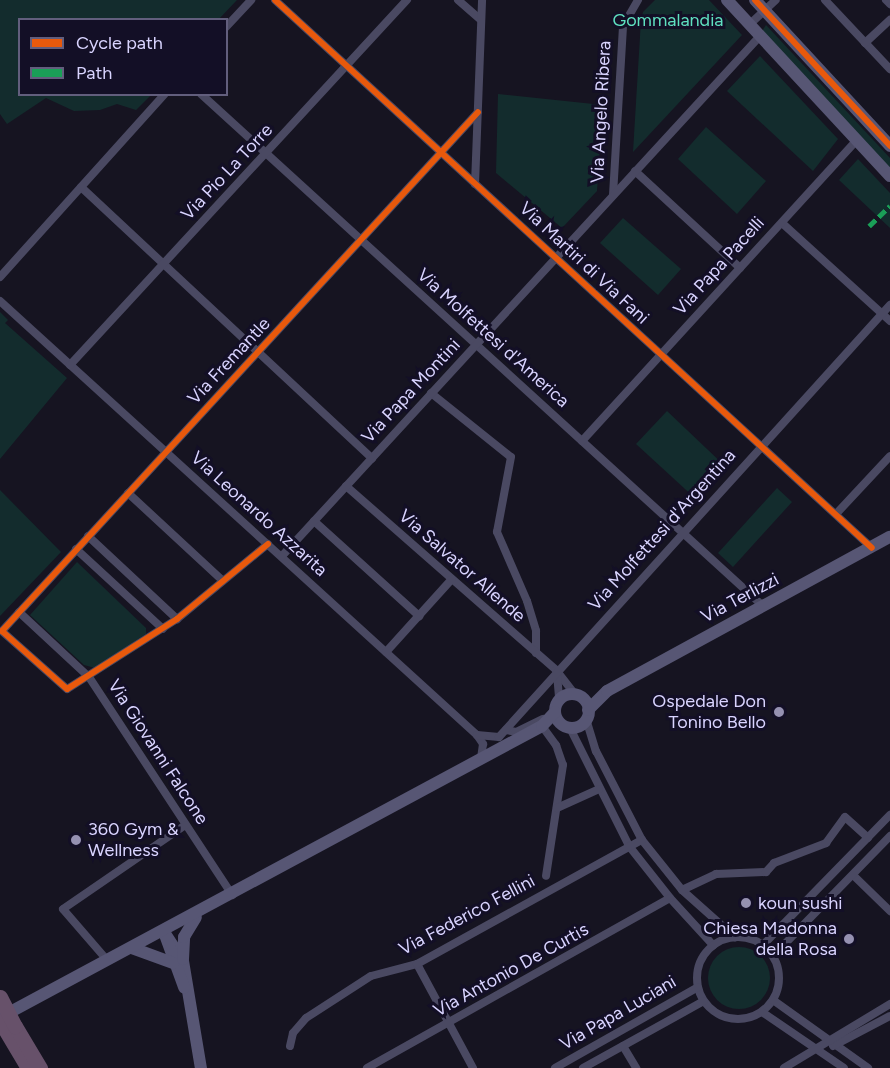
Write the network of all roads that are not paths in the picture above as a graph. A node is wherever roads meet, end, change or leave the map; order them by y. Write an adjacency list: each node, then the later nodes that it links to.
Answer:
1 (251, 0): 17 (street)
2 (274, 0): 20 (street, Via Martiri di Via Fani)
3 (407, 0): 20 (street, Via Pio La Torre)
4 (458, 0): 14 (street)
5 (482, 0): 14 (street)
6 (638, 0): 33 (street, Via Angelo Ribera)
7 (727, 0): 16 (main road)
8 (754, 0): 13 (main road)
9 (776, 0): 13 (street)
10 (825, 0): 19 (street)
11 (886, 0): 12 (street)
12 (890, 4)
13 (765, 11): 16 (street); 26 (main road)
14 (481, 20): 24 (street)
15 (890, 20): 19 (street)
16 (750, 24): 18 (main road)
17 (228, 25)
18 (760, 36): 25 (main road); 29 (street, Via Papa Montini)
19 (865, 43): 21 (street)
20 (347, 66): 27 (street, Via Martiri di Via Fani); 28 (street, Via Pio La Torre)
21 (890, 69)
22 (163, 96): 32 (street)
23 (203, 96): 28 (street, Via Molfettesi d'America)
24 (478, 112): 27 (street, Via Fremantle); 31 (street)
25 (857, 140): 30 (main road); 34 (street, Via Papa Pacelli)
26 (890, 146)
27 (441, 152): 31 (street, Via Martiri di Via Fani); 35 (street, Via Fremantle)
28 (266, 154): 35 (street, Via Molfettesi d'America); 37 (street, Via Pio La Torre)
29 (635, 171): 33 (street, Via Papa Montini); 38 (street)
30 (890, 176)
31 (475, 184): 36 (street, Via Martiri di Via Fani)
32 (81, 187): 37 (street); 39 (street)
33 (613, 195): 36 (street, Via Papa Montini)
34 (782, 223): 38 (street, Via Papa Pacelli); 42 (street)
35 (361, 240): 44 (street, Via Molfettesi d'America); 45 (street, Via Fremantle)
36 (556, 258): 44 (street, Via Papa Montini); 46 (street, Via Martiri di Via Fani)
37 (164, 264): 45 (street); 47 (street, Via Pio La Torre)
38 (740, 268): 46 (street, Via Papa Pacelli)
39 (0, 277)
40 (0, 301): 47 (street, Via Leonardo Azzarita)
41 (890, 305): 42 (street, Via Molfettesi d'Argentina)
42 (882, 314): 43 (street); 50 (street, Via Molfettesi d'Argentina)
43 (890, 321)
44 (476, 345): 48 (street, Via Papa Montini); 49 (street, Via Molfettesi d'America)
45 (258, 352): 51 (street, Via Fremantle); 53 (street)
46 (661, 355): 49 (street, Via Papa Pacelli); 50 (street, Via Martiri di Via Fani)
47 (70, 365): 51 (street, Via Leonardo Azzarita)
48 (431, 393): 53 (street, Via Papa Montini); 73 (street)
49 (582, 441): 58 (street, Via Molfettesi d'America)
50 (761, 446): 56 (street, Via Martiri di Via Fani); 58 (street, Via Molfettesi d'Argentina)
51 (166, 452): 55 (street, Via Fremantle); 61 (street, Via Leonardo Azzarita)
52 (890, 456): 56 (street)
53 (372, 458): 54 (street, Via Papa Montini)
54 (346, 486): 57 (street, Via Papa Montini); 65 (street, Via Salvator Allende)
55 (128, 493): 59 (street, Via Fremantle); 66 (street)
56 (836, 514): 62 (street, Via Martiri di Via Fani)
57 (314, 521): 64 (street, Via Papa Montini); 69 (street)
58 (682, 532): 67 (street, Via Molfettesi d'America); 74 (street, Via Molfettesi d'Argentina)
59 (88, 536): 63 (street, Via Fremantle); 70 (street)
60 (890, 537): 62 (main road, Via Terlizzi)
61 (268, 544): 64 (street, Via Leonardo Azzarita); 66 (street)
62 (872, 548): 67 (main road, Via Terlizzi)
63 (76, 549): 68 (street, Via Fremantle); 71 (street)
64 (282, 556): 72 (street, Via Leonardo Azzarita)
65 (452, 579): 69 (street); 73 (street, Via Salvator Allende)
66 (224, 581): 70 (street)
67 (763, 606): 76 (main road, Via Terlizzi)
68 (19, 612): 75 (street, Via Giovanni Falcone); 75 (street, Via Fremantle)
69 (419, 616): 72 (street)
70 (177, 619): 71 (street)
71 (163, 629): 75 (street)
72 (386, 652): 84 (street, Via Leonardo Azzarita)
73 (536, 653): 74 (street, Via Salvator Allende)
74 (556, 670): 77 (street, Via Salvator Allende); 78 (street); 83 (street, Via Molfettesi d'Argentina)
75 (89, 677): 89 (street, Via Giovanni Falcone)
76 (607, 691): 77 (main road, Via Terlizzi); 80 (main road, Via Terlizzi)
77 (577, 695): 78 (main road, Via Terlizzi); 80 (main road)
78 (559, 699): 79 (main road)
79 (553, 714): 81 (main road); 82 (main road); 83 (street)
80 (587, 714): 82 (main road, Via Terlizzi); 92 (street)
81 (542, 726): 82 (main road); 85 (main road); 87 (street)
82 (566, 726): 86 (street)
83 (506, 730): 84 (street)
84 (477, 735): 85 (street)
85 (481, 759): 97 (main road)
86 (599, 789): 87 (street); 93 (street)
87 (557, 808): 95 (street)
88 (890, 815): 90 (street)
89 (185, 825): 97 (street, Via Giovanni Falcone); 107 (street)
90 (871, 834): 91 (street); 96 (street); 104 (street)
91 (888, 838): 94 (street)
92 (642, 840): 93 (street, Via Federico Fellini); 96 (street)
93 (629, 846): 98 (street); 109 (street, Via Federico Fellini)
94 (853, 875): 99 (street); 106 (street)
95 (546, 876)
96 (682, 890): 102 (street)
97 (232, 895): 100 (main road)
98 (670, 898): 103 (street); 118 (street, Via Antonio De Curtis)
99 (890, 911)
100 (199, 913): 101 (main road); 108 (main road)
101 (164, 932): 105 (main road); 108 (main road)
102 (735, 937): 103 (street); 104 (street)
103 (713, 945): 110 (street)
104 (763, 945): 106 (street)
105 (132, 948): 107 (main road); 108 (main road)
106 (773, 956): 112 (street)
107 (107, 960): 117 (main road)
108 (178, 962): 127 (main road)
109 (417, 964): 118 (street); 121 (street, Via Federico Fellini)
110 (698, 987): 113 (street); 119 (street, Via Papa Luciani)
111 (0, 997): 117 (highway, bridge)
112 (773, 1000): 115 (street); 120 (street)
113 (704, 1001): 115 (street); 122 (street, Via Papa Luciani)
114 (890, 1004): 120 (street)
115 (762, 1011): 123 (street)
116 (890, 1017): 120 (street)
117 (5, 1024): 125 (highway); 126 (highway)
118 (449, 1024): 128 (street, Via Antonio De Curtis); 129 (street)
119 (600, 1043): 124 (street); 130 (street, Via Papa Luciani)
120 (833, 1043): 123 (street); 135 (street)
121 (290, 1046)
122 (623, 1046): 124 (street, Via Papa Luciani); 132 (street)
123 (817, 1049): 133 (street); 134 (street)
124 (606, 1055): 131 (street, Via Papa Luciani)
125 (28, 1068)
126 (40, 1068)
127 (201, 1068)
128 (367, 1068)
129 (473, 1068)
130 (555, 1068)
131 (583, 1068)
132 (636, 1068)
133 (784, 1068)
134 (844, 1068)
135 (868, 1068)

